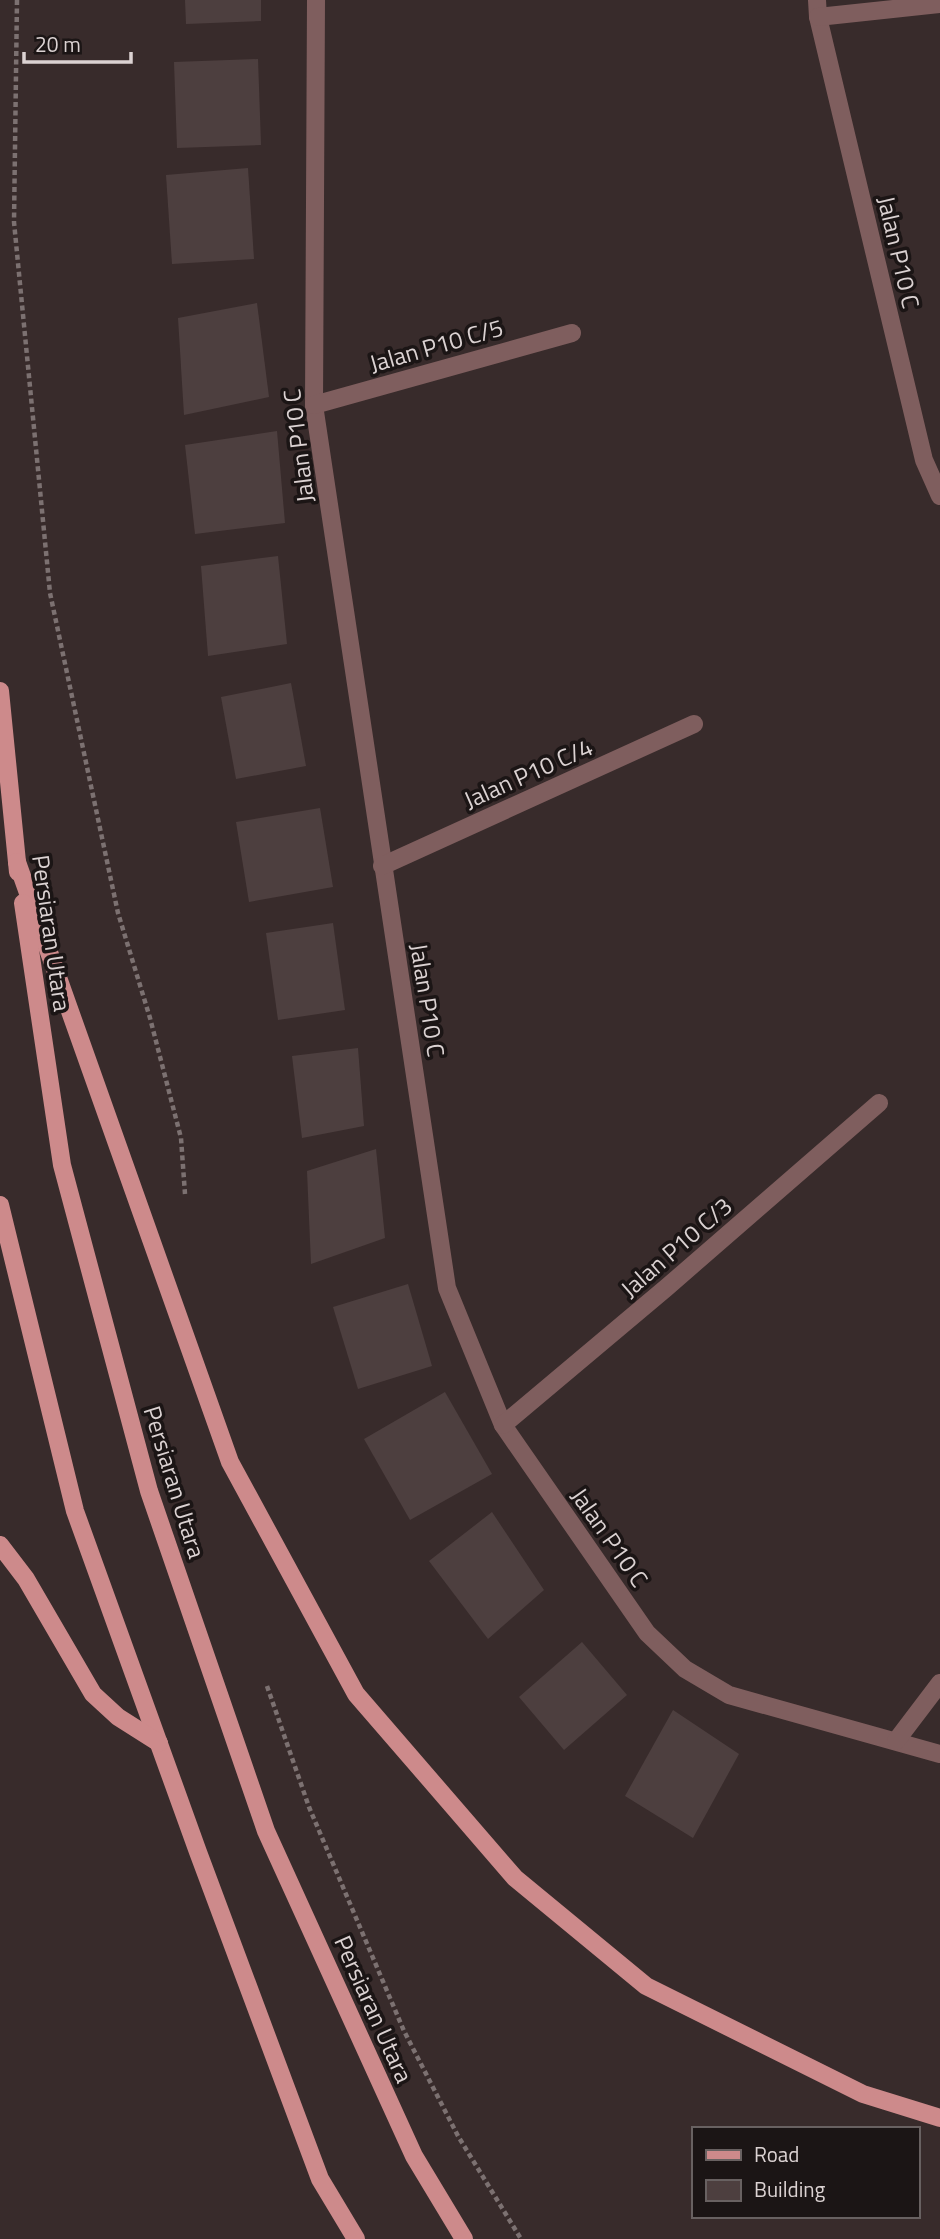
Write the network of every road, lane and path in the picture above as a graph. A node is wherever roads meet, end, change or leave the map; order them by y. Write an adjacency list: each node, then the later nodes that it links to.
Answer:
1 (17, 0): 13 (path)
2 (316, 0): 6 (street, Jalan P10 C)
3 (940, 4): 4 (street, Jalan P10 C)
4 (818, 8): 7 (street, Jalan P10 C)
5 (572, 332): 6 (street, Jalan P10 C/5)
6 (314, 405): 11 (street, Jalan P10 C)
7 (940, 496)
8 (0, 691): 10 (main road, Persiaran Utara)
9 (694, 724): 11 (street, Jalan P10 C/4)
10 (17, 862): 22 (main road); 24 (main road, Persiaran Utara)
11 (382, 866): 15 (street, Jalan P10 C)
12 (879, 1103): 15 (street, Jalan P10 C/3)
13 (186, 1195)
14 (0, 1205): 20 (main road)
15 (503, 1425): 19 (street, Jalan P10 C)
16 (0, 1545): 20 (main road)
17 (940, 1683): 19 (street)
18 (267, 1686): 25 (path)
19 (896, 1741): 21 (street, Jalan P10 C)
20 (159, 1743): 23 (main road)
21 (940, 1754)
22 (940, 2119)
23 (356, 2239)
24 (464, 2239)
25 (520, 2239)

